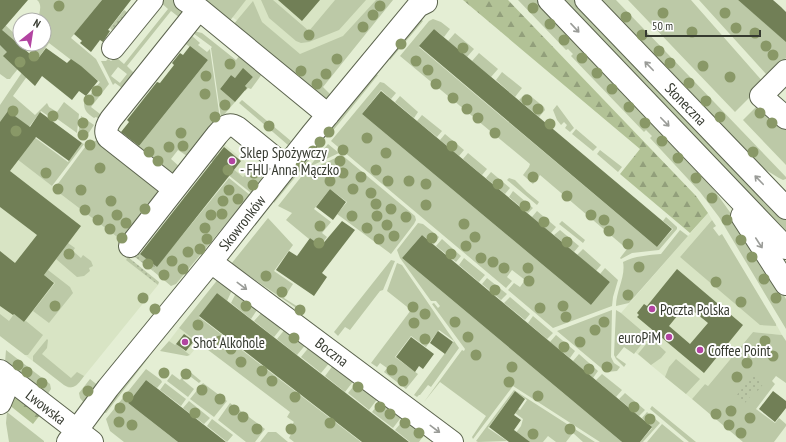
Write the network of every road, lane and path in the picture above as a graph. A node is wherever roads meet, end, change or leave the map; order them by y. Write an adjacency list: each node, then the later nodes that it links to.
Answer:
1 (152, 0): 6 (street)
2 (549, 0): 11 (street, Słoneczna, one-way to 11)
3 (586, 0): 13 (street, Słoneczna, one-way to 3)
4 (426, 2): 8 (street, Skowronków)
5 (192, 5): 8 (street); 12 (street)
6 (113, 48)
7 (786, 71): 9 (street)
8 (328, 115): 10 (street, Skowronków)
9 (786, 118)
10 (286, 166): 12 (street); 16 (street, Skowronków)
11 (715, 175): 15 (street, Słoneczna); 17 (street, Słoneczna, one-way to 17)
12 (174, 189): 14 (street)
13 (786, 208)
14 (130, 246)
15 (786, 248)
16 (211, 262): 20 (street, Skowronków); 21 (street, Boczna, one-way to 21)
17 (786, 284)
18 (5, 375): 19 (street); 20 (street, Lwowska)
19 (0, 403)
20 (78, 438)
21 (452, 442)

